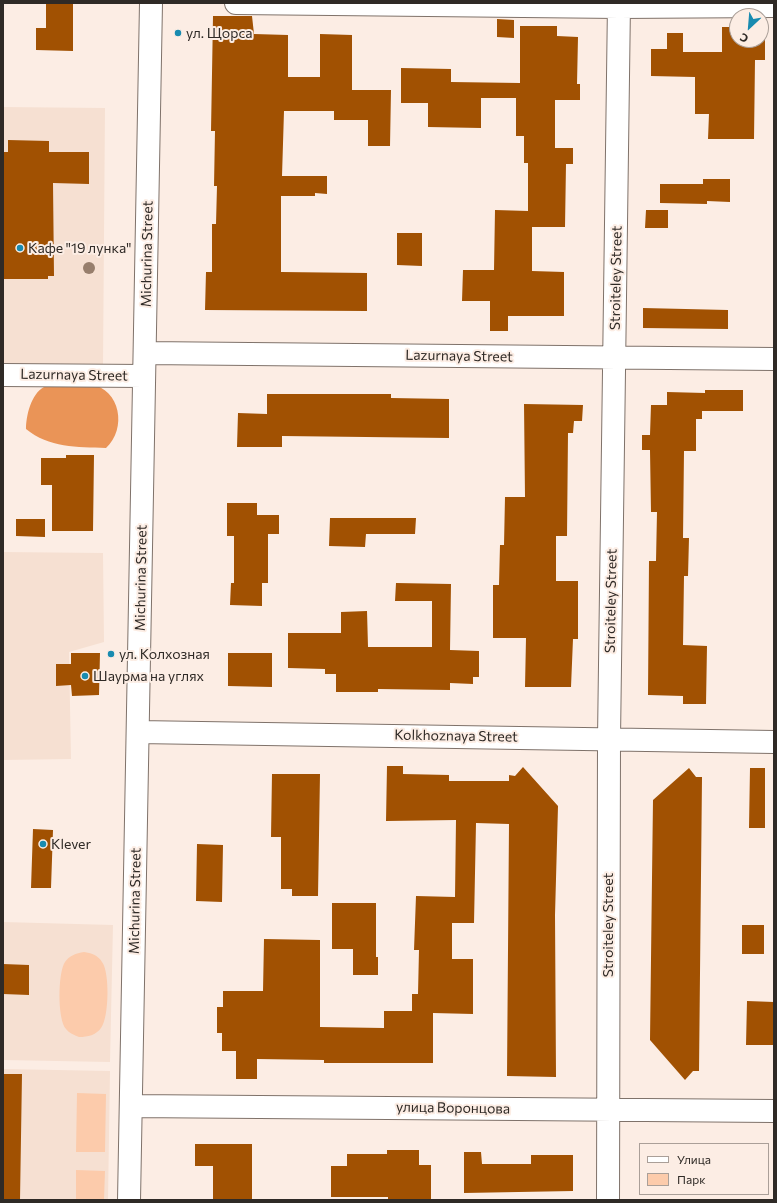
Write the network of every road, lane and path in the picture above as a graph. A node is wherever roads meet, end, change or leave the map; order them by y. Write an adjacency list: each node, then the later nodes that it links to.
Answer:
1 (151, 3): 5 (street, Michurina Street)
2 (236, 3): 3 (street)
3 (619, 5): 4 (street); 6 (street, Stroiteley Street)
4 (774, 6)
5 (145, 353): 6 (street, Lazurnaya Street); 9 (street, Michurina Street)
6 (615, 357): 7 (street, Lazurnaya Street); 11 (street, Stroiteley Street)
7 (774, 359)
8 (3, 375): 9 (street, Lazurnaya Street)
9 (144, 376): 10 (street, Michurina Street)
10 (138, 732): 11 (street, Kolkhoznaya Street); 13 (street, Michurina Street)
11 (609, 738): 12 (street, Kolkhoznaya Street); 14 (street, Stroiteley Street)
12 (774, 742)
13 (131, 1106): 14 (street, улица Воронцова); 16 (street, Michurina Street)
14 (608, 1110): 15 (street, улица Воронцова); 17 (street, Stroiteley Street)
15 (774, 1111)
16 (129, 1200)
17 (608, 1200)

